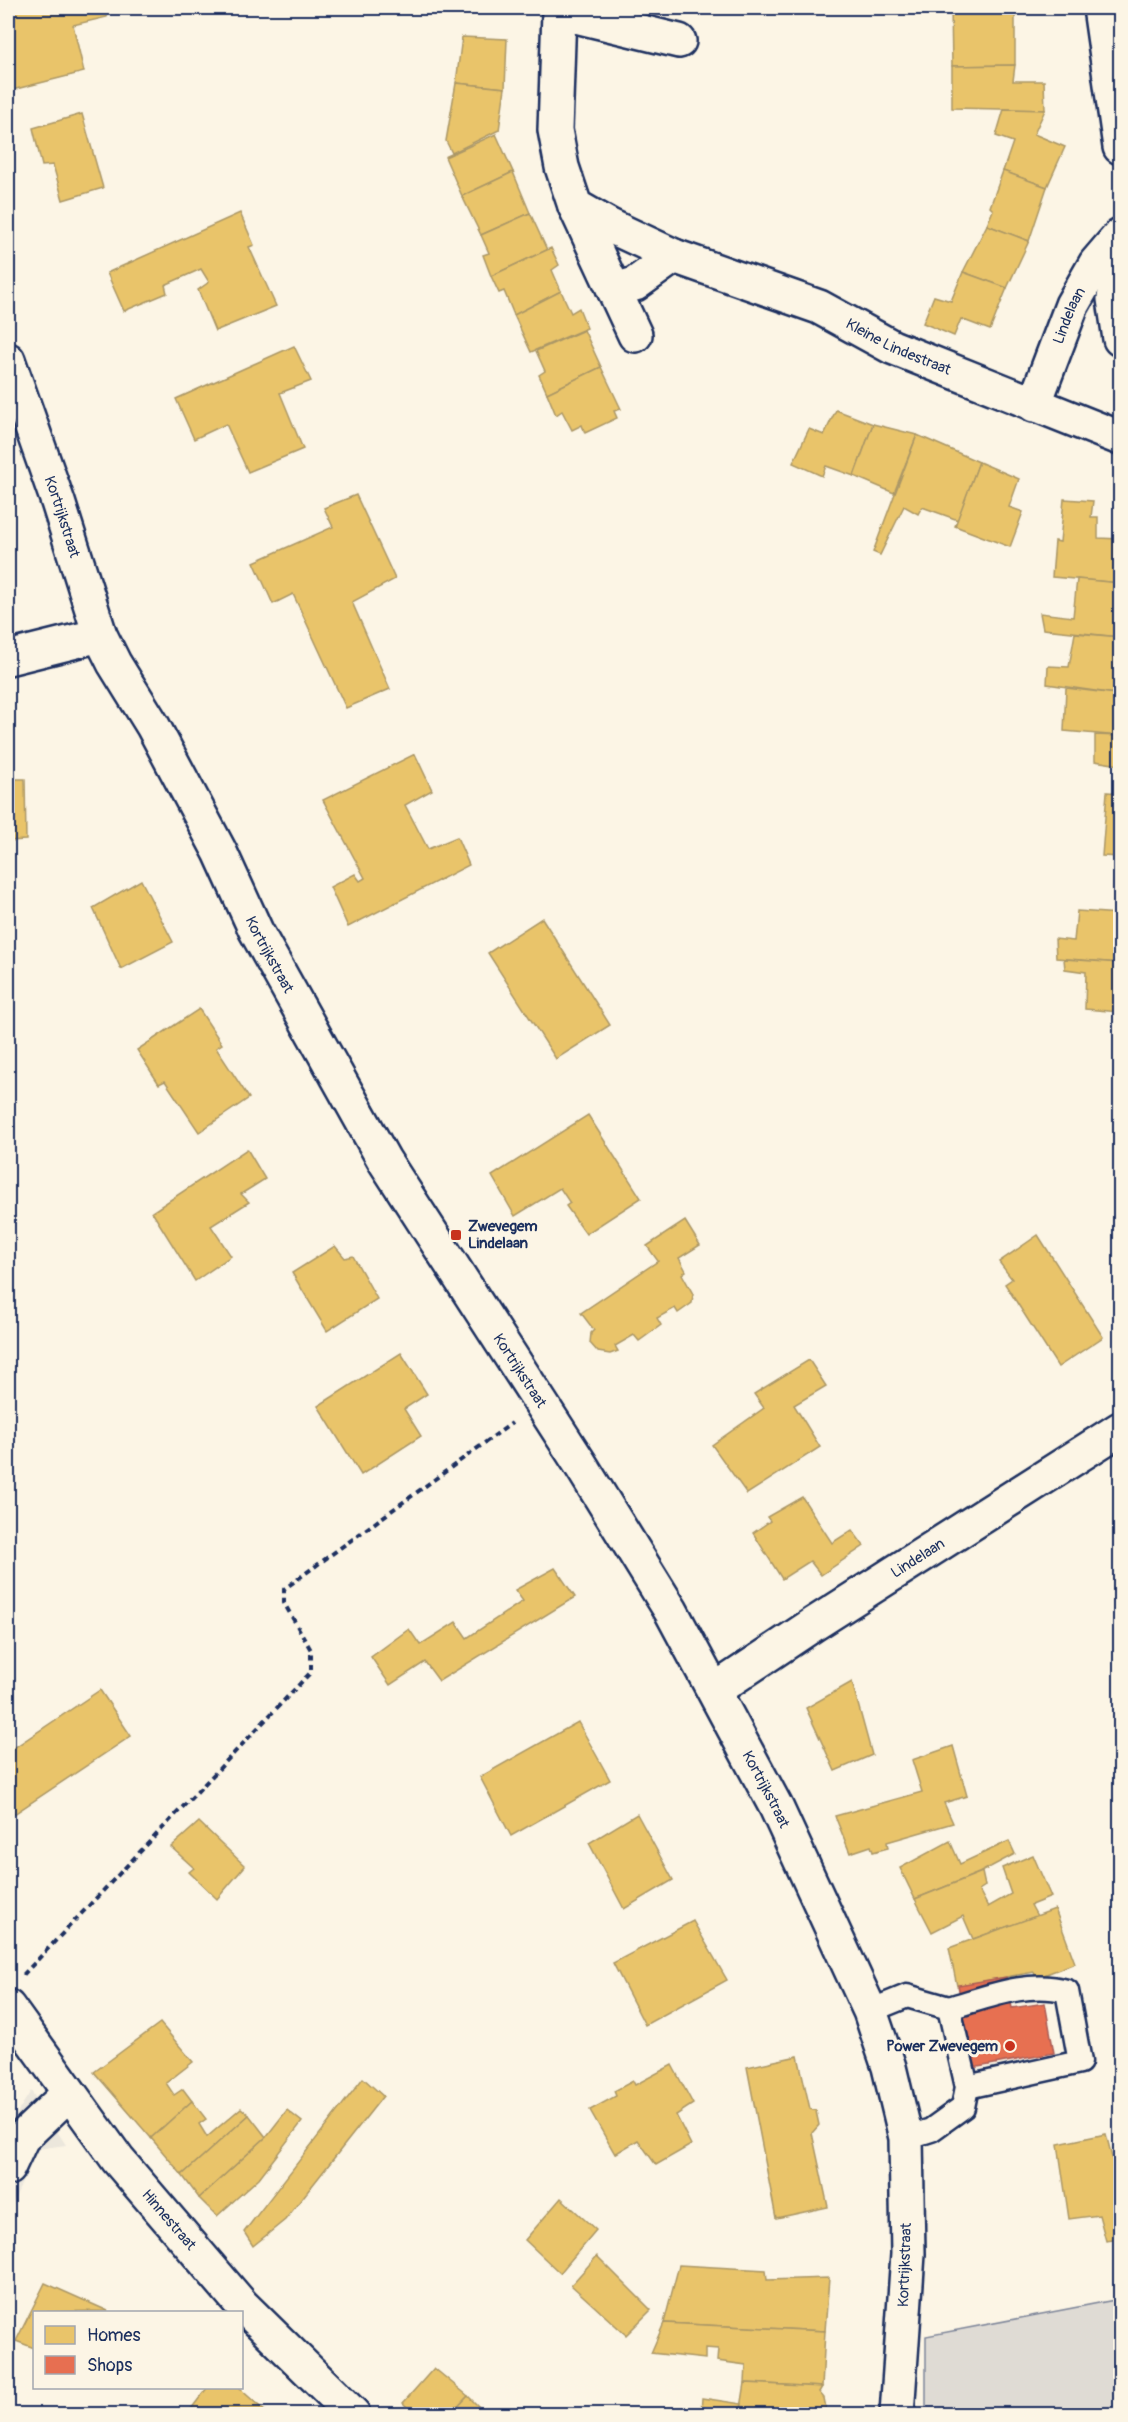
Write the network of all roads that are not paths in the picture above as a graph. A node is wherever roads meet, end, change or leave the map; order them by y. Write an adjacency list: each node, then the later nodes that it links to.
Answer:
1 (1100, 8): 4 (street)
2 (551, 10): 3 (street); 5 (street)
3 (679, 41)
4 (1120, 147)
5 (575, 206): 7 (street, Kleine Lindestraat); 9 (street)
6 (1120, 235): 13 (street, Lindelaan)
7 (674, 256): 9 (street); 13 (street, Kleine Lindestraat)
8 (1120, 258): 11 (street)
9 (614, 290): 10 (street)
10 (635, 334)
11 (1120, 339)
12 (8, 360): 15 (street, Kortrijkstraat)
13 (1034, 405): 14 (street, Kleine Lindestraat)
14 (1120, 438)
15 (100, 635): 16 (street); 18 (street, Kortrijkstraat)
16 (8, 658)
17 (1120, 1429): 18 (street, Lindelaan)
18 (715, 1690): 21 (street, Kortrijkstraat)
19 (12, 1994): 23 (street, Hinnestraat)
20 (949, 2008): 21 (lane); 22 (lane); 22 (lane)
21 (870, 2011): 24 (street, Kortrijkstraat)
22 (967, 2087): 24 (lane)
23 (69, 2093): 25 (street); 26 (street, Hinnestraat)
24 (906, 2138): 27 (street, Kortrijkstraat)
25 (8, 2168)
26 (352, 2415)
27 (897, 2415)

